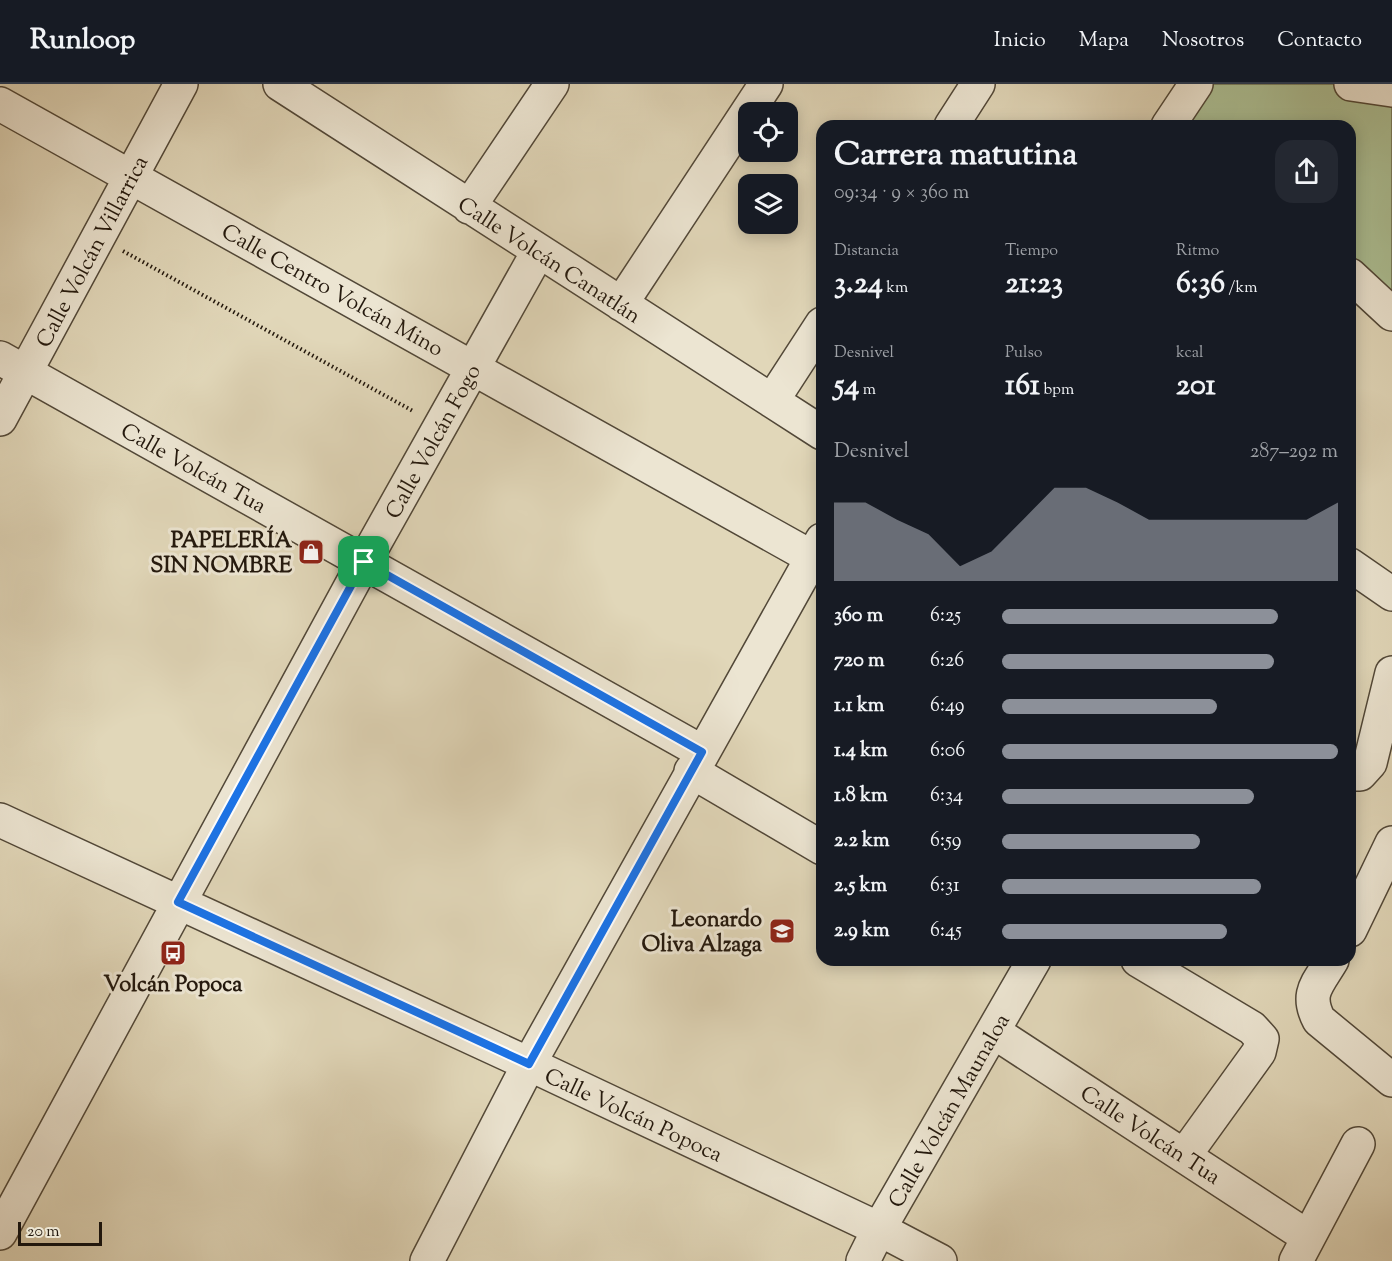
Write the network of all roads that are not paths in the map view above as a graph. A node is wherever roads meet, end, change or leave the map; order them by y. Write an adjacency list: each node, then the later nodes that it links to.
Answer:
1 (181, 84): 13 (street, Calle Volcán Villarrica)
2 (280, 84): 9 (street, Calle Volcán Canatlán)
3 (552, 84): 14 (street)
4 (766, 84): 17 (street)
5 (978, 84): 11 (street)
6 (1196, 84): 12 (street)
7 (1351, 84): 8 (street)
8 (1392, 90)
9 (319, 94): 14 (street, Calle Volcán Canatlán)
10 (0, 104): 13 (street, Calle Centro Volcán Mino)
11 (955, 120)
12 (1172, 120)
13 (131, 177): 20 (street, Calle Volcán Villarrica); 21 (street, Calle Centro Volcán Mino)
14 (469, 207): 15 (street, Calle Volcán Canatlán)
15 (538, 252): 17 (street, Calle Volcán Canatlán); 21 (street, Calle Volcán Fogo)
16 (1356, 281): 18 (street)
17 (621, 304): 22 (street, Calle Volcán Canatlán)
18 (1392, 314)
19 (816, 333): 22 (street)
20 (13, 365): 23 (street, Calle Volcán Villarrica); 27 (street, Calle Volcán Tua)
21 (473, 368): 25 (street, Calle Centro Volcán Mino); 27 (street, Calle Volcán Fogo)
22 (772, 401): 24 (street, Calle Volcán Canatlán)
23 (0, 418)
24 (816, 429)
25 (816, 551)
26 (816, 558): 31 (street)
27 (364, 562): 31 (street, Calle Volcán Tua); 36 (street, Calle Volcán Fogo)
28 (1356, 569): 29 (street)
29 (1392, 594)
30 (1392, 673): 32 (street)
31 (697, 762): 35 (street, Calle Volcán Tua); 42 (street)
32 (1356, 773)
33 (0, 820): 36 (street, Calle Volcán Popoca)
34 (1392, 843): 37 (street)
35 (816, 844)
36 (178, 902): 42 (street, Calle Volcán Popoca); 47 (street, Calle Volcán Fogo)
37 (1356, 918)
38 (1024, 966): 41 (street, Calle Volcán Maunaloa)
39 (1148, 966): 45 (street)
40 (1328, 966): 43 (street)
41 (994, 1032): 45 (street, Calle Volcán Tua); 46 (street, Calle Volcán Maunaloa)
42 (529, 1064): 46 (street, Calle Volcán Popoca); 49 (street)
43 (1392, 1080)
44 (1358, 1144): 48 (street)
45 (1184, 1156): 48 (street, Calle Volcán Tua)
46 (879, 1229): 50 (street, Calle Volcán Maunaloa); 51 (street, Calle Volcán Popoca)
47 (0, 1233)
48 (1302, 1249)
49 (427, 1261)
50 (863, 1261)
51 (940, 1261)

